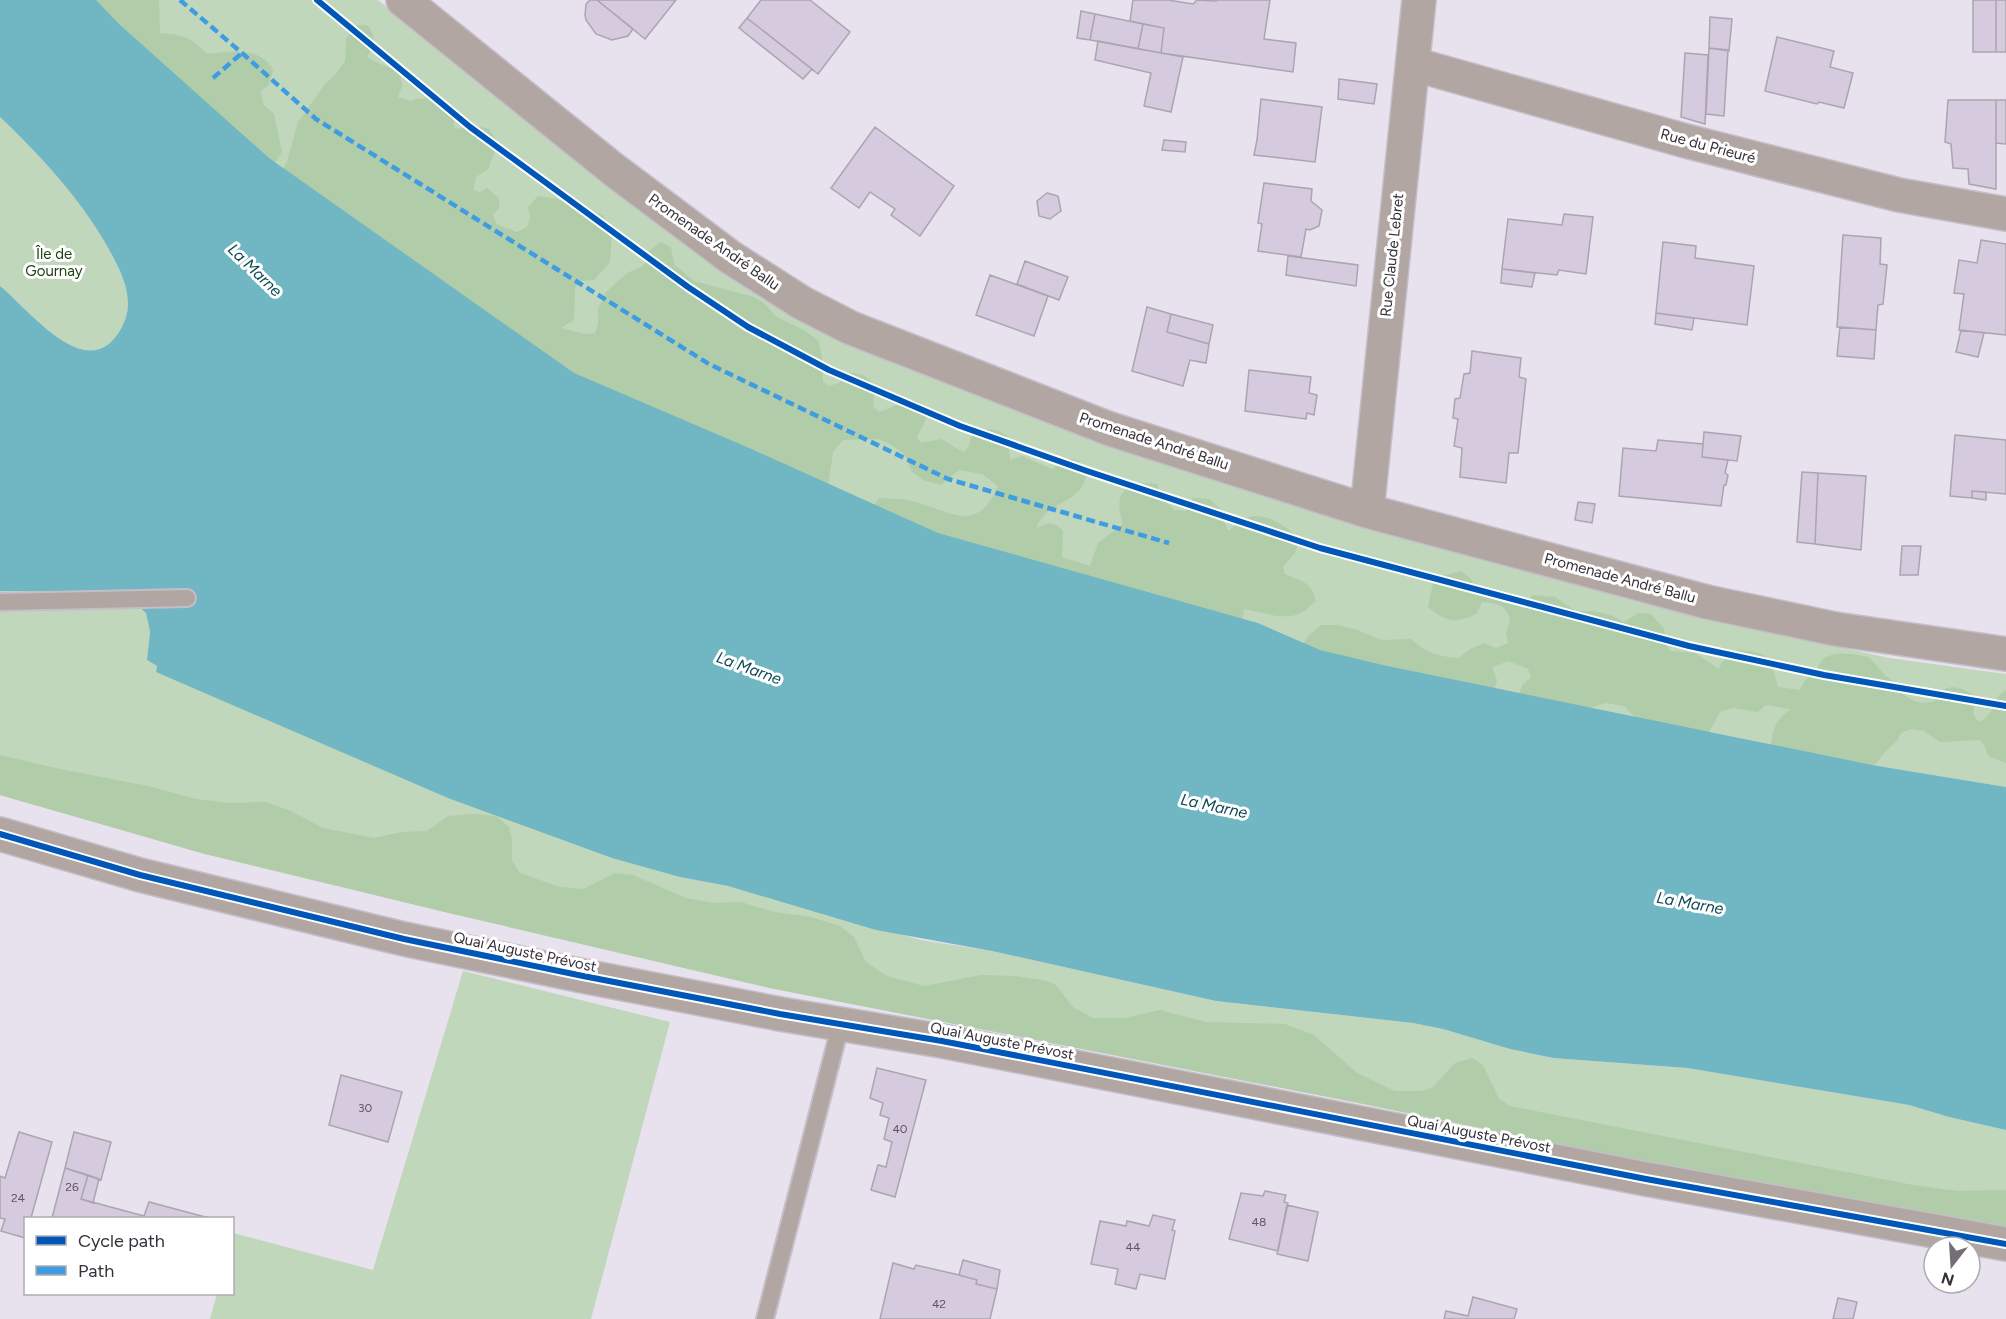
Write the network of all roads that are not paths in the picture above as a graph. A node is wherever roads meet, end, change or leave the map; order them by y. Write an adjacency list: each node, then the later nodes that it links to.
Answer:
1 (403, 0): 5 (street, Promenade André Ballu)
2 (1419, 0): 3 (street, Rue Claude Lebret)
3 (1413, 64): 4 (street, Rue du Prieuré); 5 (street, Rue Claude Lebret)
4 (2006, 214)
5 (1367, 511): 8 (street, Promenade André Ballu)
6 (187, 598): 7 (lane)
7 (0, 602)
8 (2006, 654)
9 (0, 834): 10 (street, Quai Auguste Prévost)
10 (841, 1023): 11 (street, Quai Auguste Prévost); 12 (lane)
11 (2006, 1244)
12 (765, 1319)

